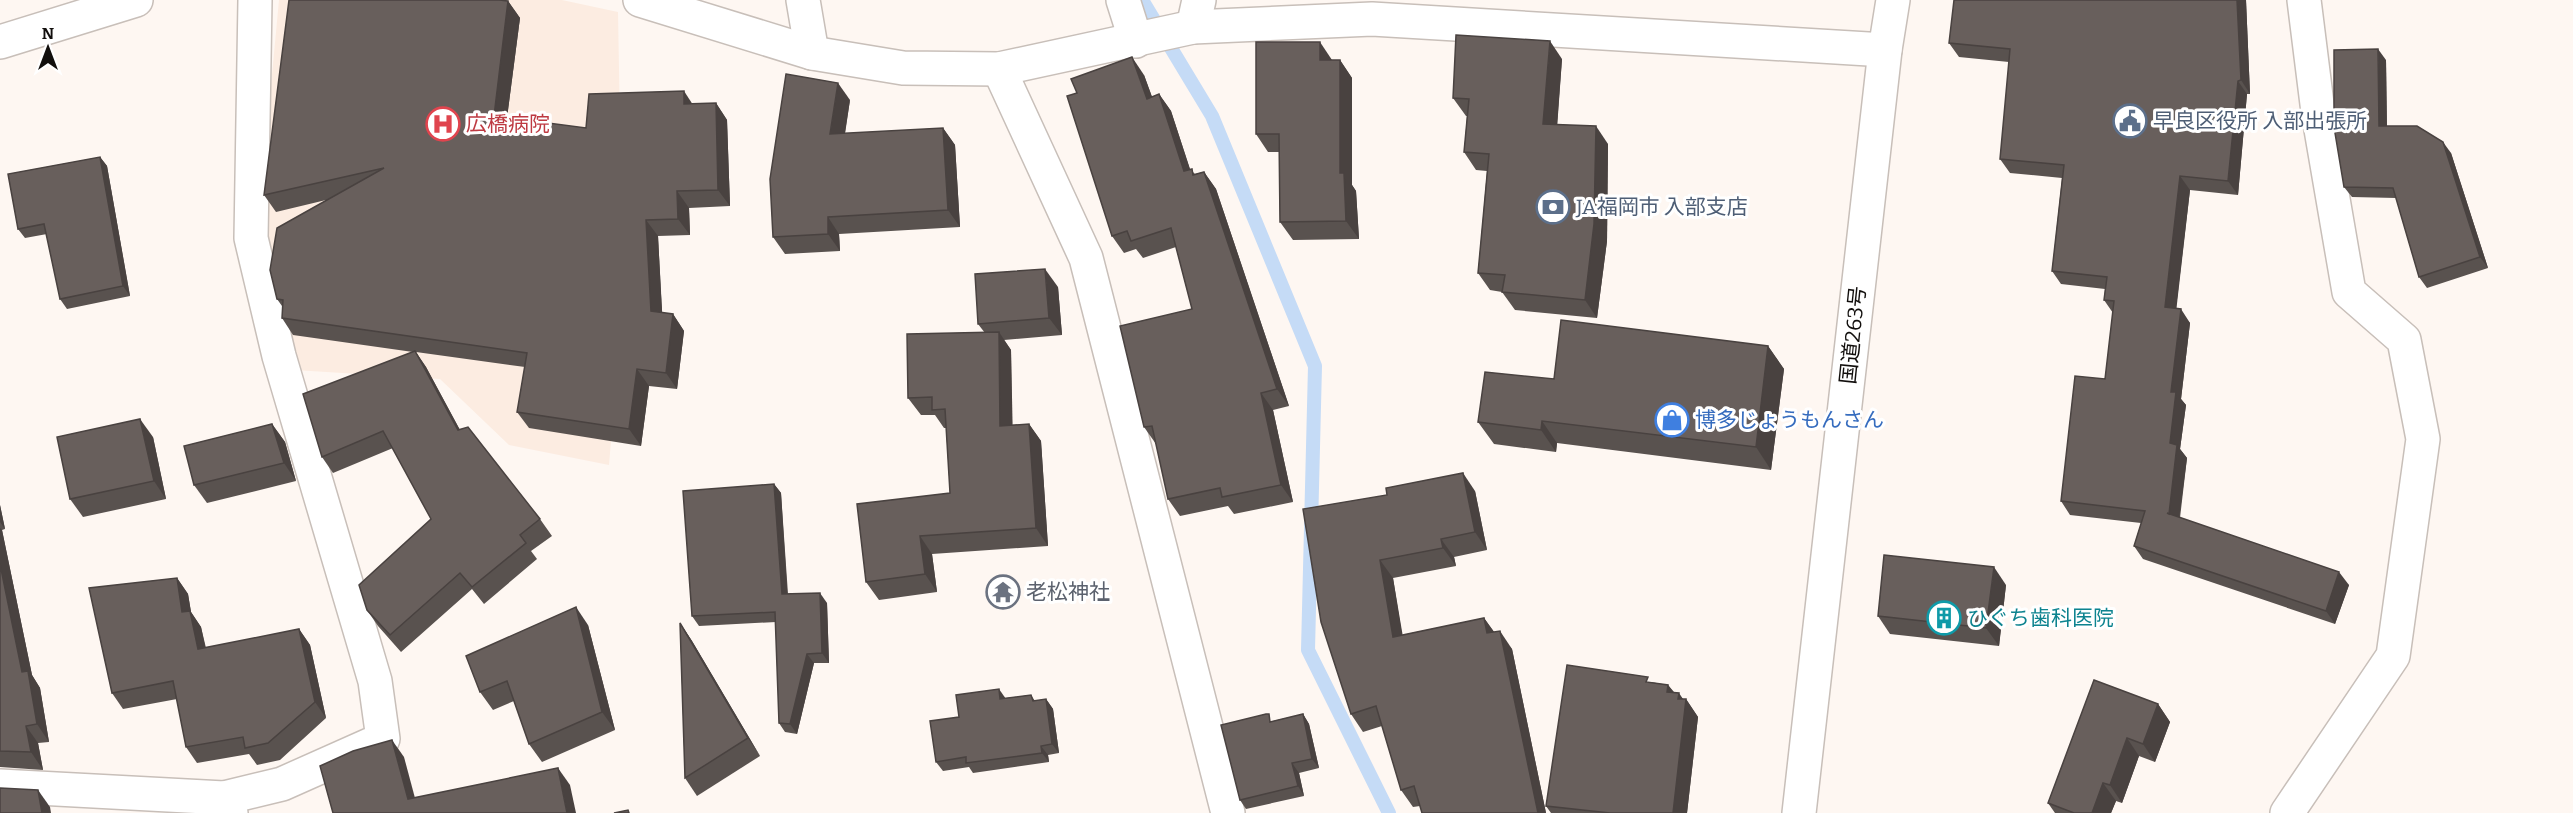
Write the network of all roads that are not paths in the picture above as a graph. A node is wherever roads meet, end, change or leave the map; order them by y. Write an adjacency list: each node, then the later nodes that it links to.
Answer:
1 (136, 0): 10 (main road)
2 (255, 0): 15 (main road)
3 (640, 0): 12 (main road)
4 (802, 0): 12 (main road)
5 (1123, 0): 9 (main road)
6 (1893, 0): 11 (main road, 国道263号)
7 (2304, 0): 18 (main road)
8 (1189, 20): 9 (main road); 11 (main road)
9 (1141, 40): 13 (main road)
10 (0, 42)
11 (1885, 50): 17 (main road, 国道263号)
12 (812, 53): 13 (main road)
13 (999, 69): 16 (main road)
14 (0, 786): 15 (main road)
15 (227, 805)
16 (1228, 813)
17 (1799, 813)
18 (2287, 813)

